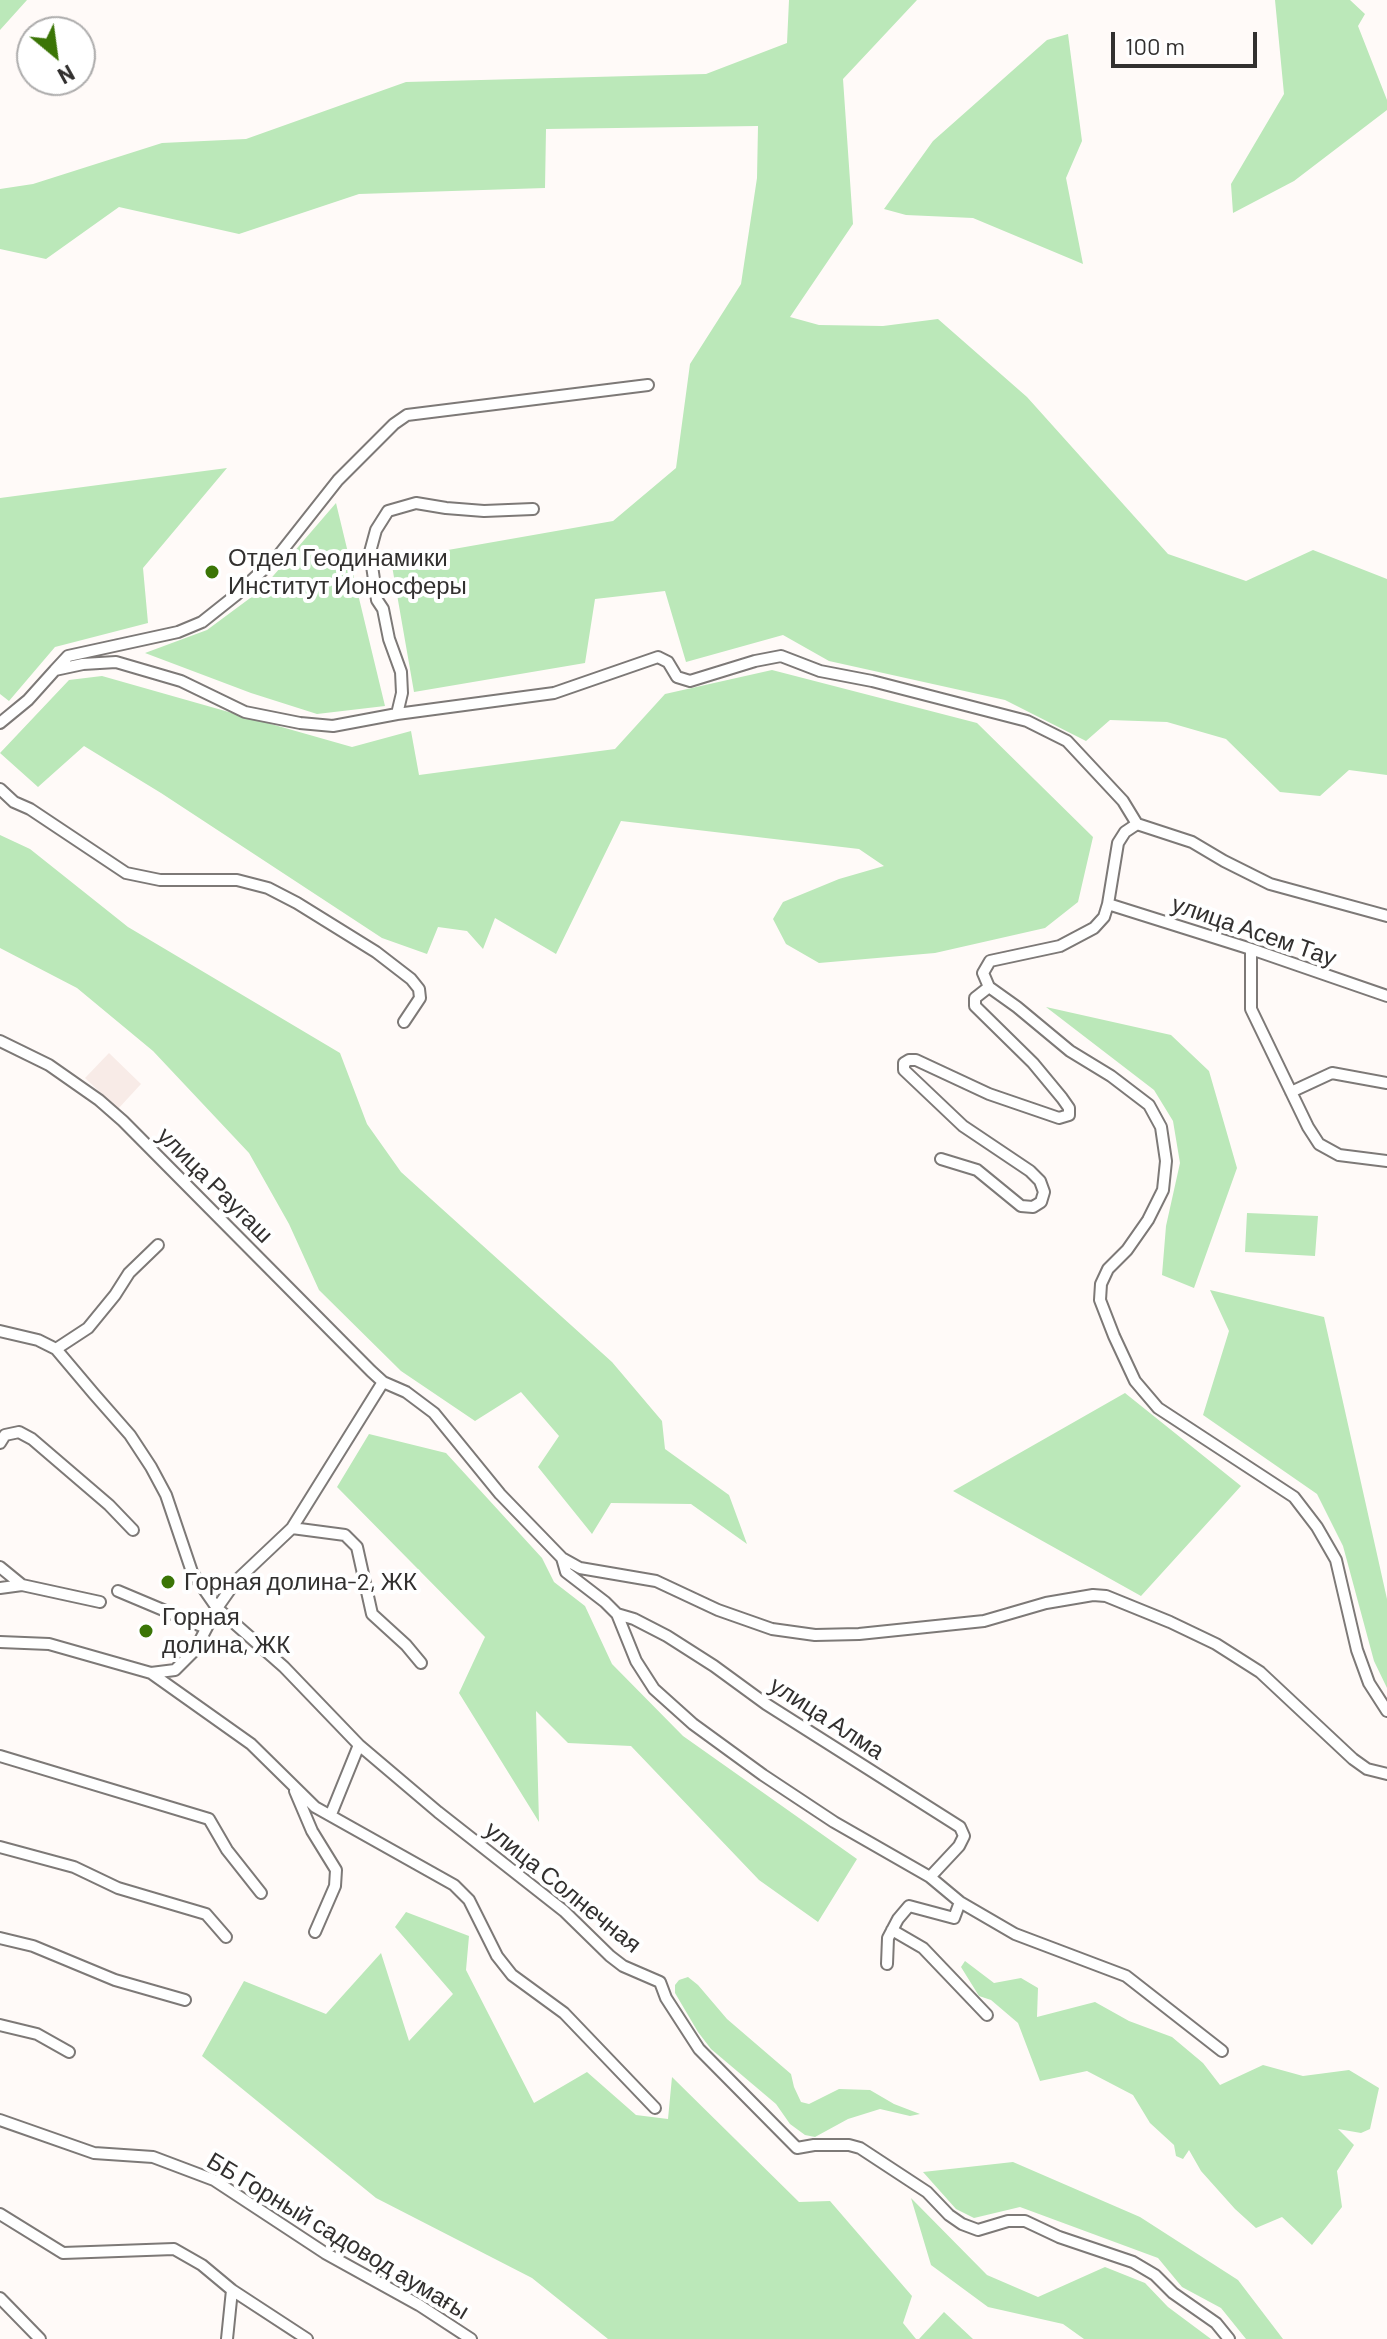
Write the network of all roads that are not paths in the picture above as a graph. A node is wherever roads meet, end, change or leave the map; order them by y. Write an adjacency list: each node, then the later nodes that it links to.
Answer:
1 (648, 385): 3 (street)
2 (533, 509): 4 (street)
3 (55, 670): 4 (street); 5 (street)
4 (397, 714): 7 (street)
5 (0, 723)
6 (0, 789): 13 (street)
7 (1137, 824): 8 (street); 9 (street)
8 (1108, 904): 10 (street, улица Асем Тау); 11 (street)
9 (1387, 916)
10 (1251, 949): 12 (street, улица Асем Тау); 16 (street)
11 (989, 987): 17 (street); 38 (street)
12 (1387, 996)
13 (404, 1022)
14 (0, 1041): 22 (street, улица Раугаш)
15 (1387, 1083): 16 (street)
16 (1291, 1092): 18 (street)
17 (941, 1159)
18 (1387, 1161)
19 (158, 1245): 21 (street)
20 (0, 1331): 21 (street)
21 (56, 1349): 32 (street, улица Солнечная)
22 (383, 1382): 24 (street); 26 (street, улица Раугаш)
23 (0, 1443): 25 (street)
24 (292, 1528): 32 (street); 36 (street)
25 (133, 1530)
26 (562, 1558): 33 (street, улица Раугаш); 41 (street)
27 (0, 1567): 28 (street)
28 (22, 1585): 29 (street); 31 (street)
29 (0, 1588)
30 (118, 1591): 34 (street)
31 (100, 1602)
32 (217, 1608): 34 (street); 39 (street, улица Солнечная)
33 (617, 1614): 45 (street); 45 (street, улица Алма)
34 (206, 1628): 37 (street)
35 (0, 1642): 37 (street)
36 (421, 1663)
37 (151, 1673): 42 (street)
38 (1387, 1711)
39 (359, 1745): 43 (street); 67 (street, улица Солнечная)
40 (0, 1756): 46 (street)
41 (1387, 1774)
42 (293, 1785): 43 (street); 49 (street)
43 (331, 1814): 58 (street)
44 (0, 1847): 50 (street)
45 (930, 1877): 47 (street)
46 (261, 1893)
47 (960, 1902): 48 (street); 56 (street)
48 (892, 1930): 52 (street); 54 (street)
49 (315, 1932)
50 (226, 1937)
51 (0, 1938): 53 (street)
52 (887, 1964)
53 (185, 2000)
54 (987, 2015)
55 (0, 2025): 57 (street)
56 (1222, 2051)
57 (69, 2052)
58 (655, 2108)
59 (0, 2120): 66 (street, ББ Горный садовод аумағы)
60 (0, 2214): 61 (street)
61 (232, 2290): 64 (street); 65 (street)
62 (0, 2298): 63 (street)
63 (40, 2339)
64 (227, 2339)
65 (307, 2339)
66 (471, 2339)
67 (1229, 2339)

